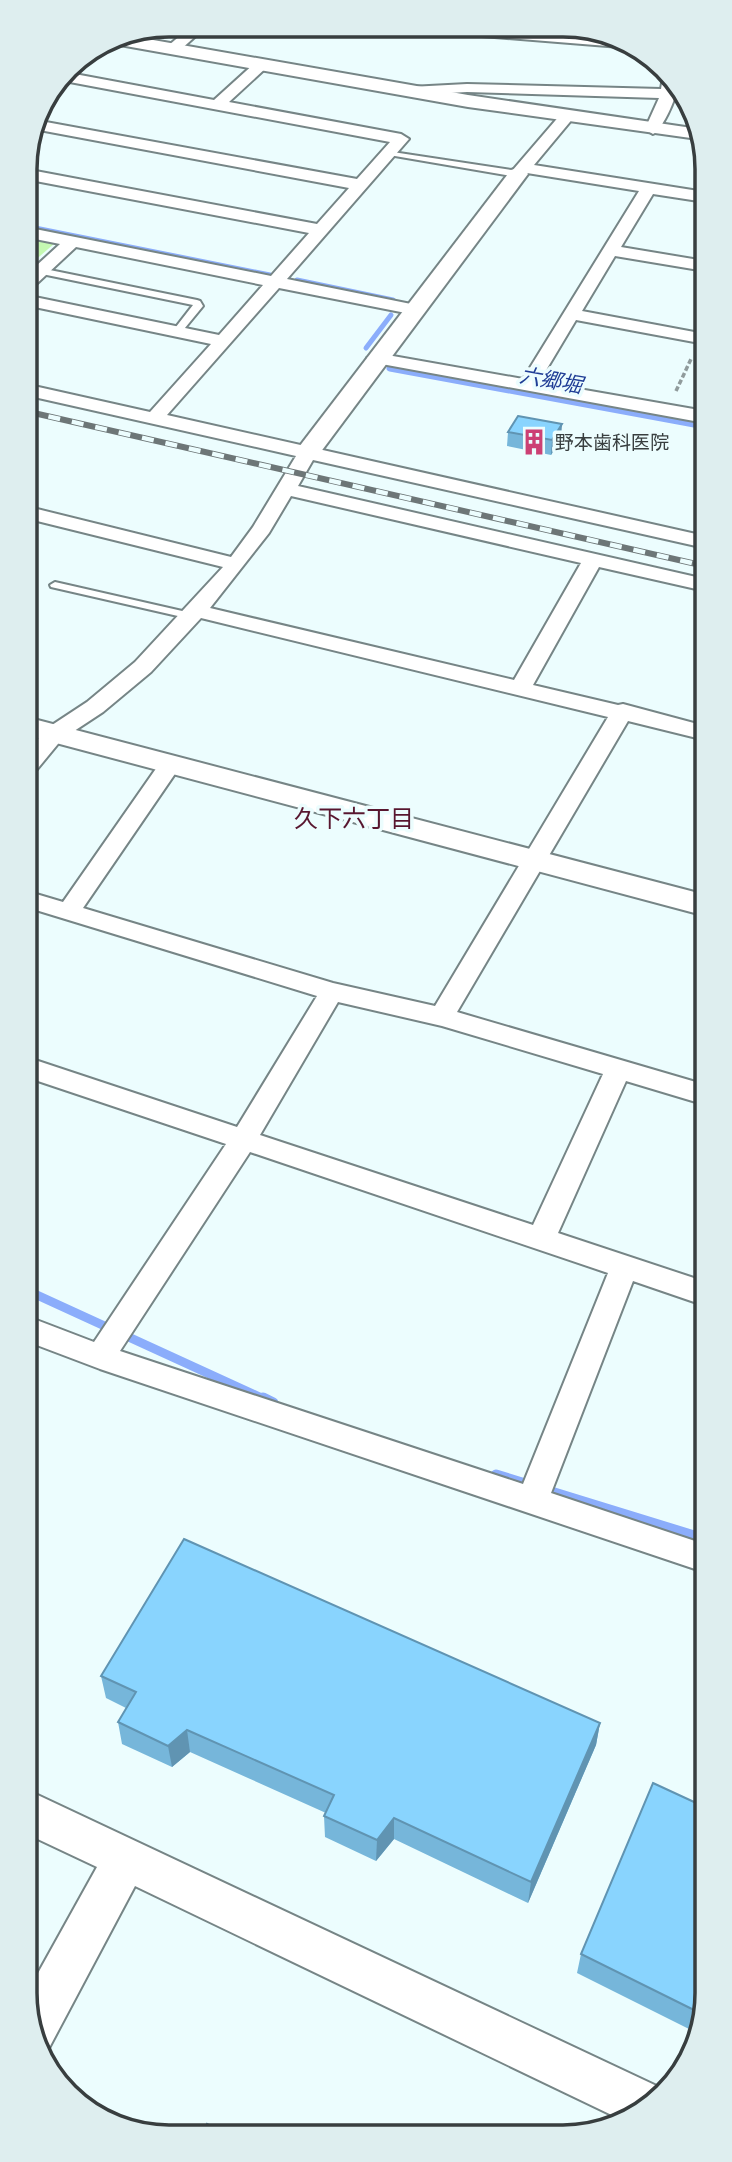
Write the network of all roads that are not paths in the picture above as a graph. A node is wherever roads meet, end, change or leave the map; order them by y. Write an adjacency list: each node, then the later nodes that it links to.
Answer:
1 (187, 37): 5 (street)
2 (544, 37): 3 (street)
3 (596, 41)
4 (134, 42): 5 (street)
5 (174, 48): 6 (street)
6 (262, 64): 8 (street); 11 (street)
7 (73, 78): 11 (street)
8 (410, 91): 9 (street); 12 (street)
9 (672, 94)
10 (673, 96): 14 (street)
11 (218, 104): 16 (street)
12 (566, 117): 14 (street); 17 (street)
13 (44, 126): 19 (street)
14 (653, 129): 15 (street)
15 (691, 134)
16 (389, 153): 17 (lane); 19 (street)
17 (521, 171): 20 (street); 31 (street)
18 (37, 176): 22 (street)
19 (361, 184): 22 (street)
20 (648, 189): 21 (street); 25 (street)
21 (695, 196)
22 (321, 230): 29 (street)
23 (37, 235): 24 (street)
24 (72, 242): 27 (street); 29 (street)
25 (611, 250): 26 (street); 32 (street)
26 (695, 264)
27 (40, 271): 28 (street); 33 (lane)
28 (37, 274)
29 (275, 283): 31 (street); 35 (street)
30 (37, 303): 33 (street)
31 (416, 310): 36 (street)
32 (571, 314): 34 (street); 37 (street)
33 (177, 332): 35 (street)
34 (695, 337)
35 (222, 341): 40 (street)
36 (376, 358): 37 (street); 41 (street)
37 (528, 385): 39 (street)
38 (37, 392): 40 (street)
39 (695, 415)
40 (154, 419): 41 (street)
41 (308, 452): 42 (street); 44 (street)
42 (285, 489): 45 (street); 46 (street)
43 (37, 515): 46 (street)
44 (695, 540)
45 (593, 559): 47 (street); 50 (street)
46 (236, 564): 49 (street)
47 (695, 583)
48 (55, 585): 49 (lane)
49 (194, 613): 50 (street); 54 (street)
50 (520, 687): 51 (street)
51 (623, 711): 53 (street); 57 (street)
52 (37, 729): 54 (street)
53 (695, 730)
54 (54, 734): 55 (street); 56 (street)
55 (37, 755)
56 (170, 765): 57 (street); 60 (street)
57 (532, 860): 59 (street); 62 (street)
58 (37, 902): 60 (street)
59 (695, 903)
60 (68, 912): 61 (street)
61 (332, 992): 62 (street); 66 (street)
62 (442, 1017): 63 (street)
63 (618, 1069): 65 (street); 67 (street)
64 (37, 1079): 66 (street)
65 (695, 1092)
66 (243, 1141): 67 (street); 71 (street)
67 (541, 1239): 68 (street)
68 (624, 1267): 69 (street); 72 (street)
69 (695, 1290)
70 (37, 1332): 71 (street)
71 (100, 1357): 72 (street)
72 (532, 1502): 73 (street)
73 (695, 1555)
74 (37, 1816): 75 (street)
75 (126, 1858): 76 (street); 77 (street)
76 (39, 2018)
77 (638, 2102)

